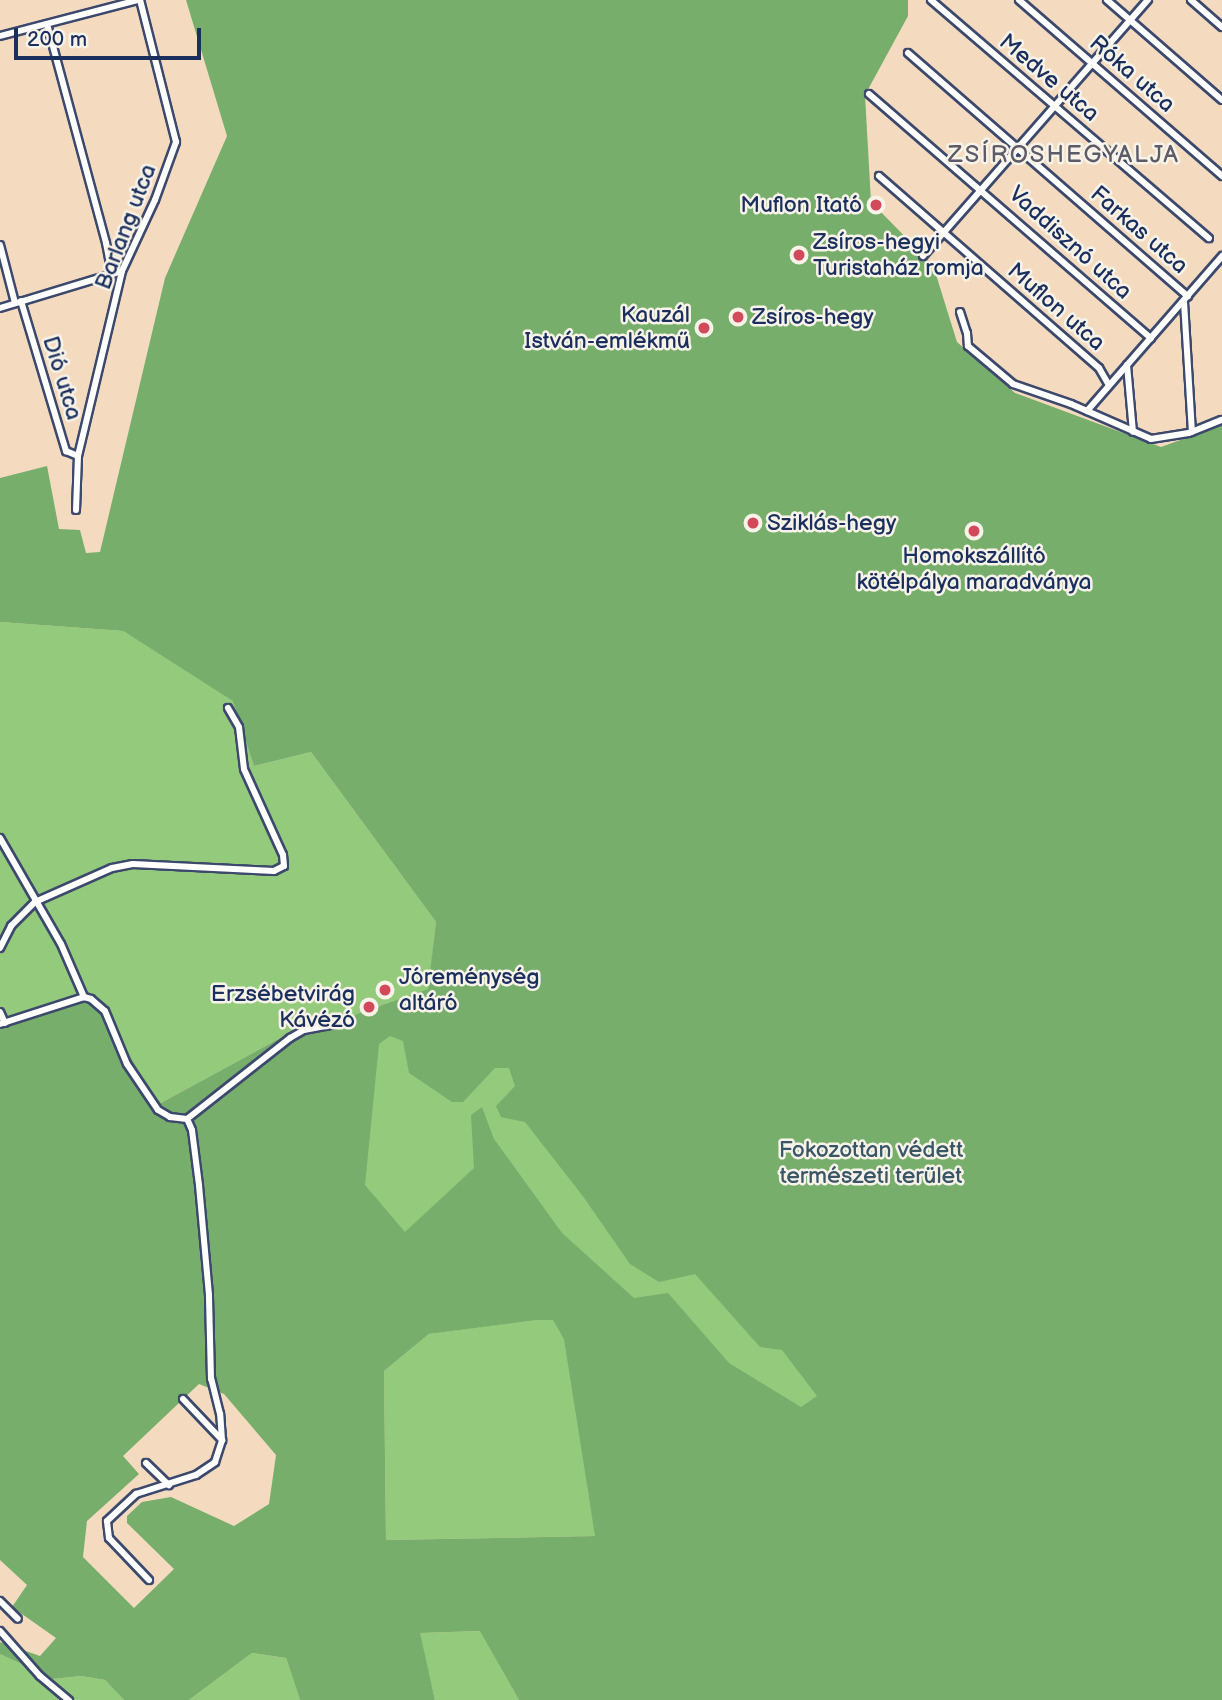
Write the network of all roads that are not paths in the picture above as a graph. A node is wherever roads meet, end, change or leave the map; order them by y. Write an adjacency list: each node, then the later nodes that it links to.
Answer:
1 (139, 0): 8 (street); 25 (street, Barlang utca)
2 (931, 0): 15 (street, Medve utca)
3 (1019, 0): 12 (street, Róka utca)
4 (1107, 0): 7 (street)
5 (1148, 0): 7 (street)
6 (1191, 0): 9 (street)
7 (1131, 20): 12 (street); 14 (street)
8 (47, 24): 10 (street); 26 (street)
9 (1222, 27)
10 (0, 36)
11 (908, 53): 16 (street, Farkas utca)
12 (1093, 63): 15 (street); 18 (street, Róka utca)
13 (869, 94): 19 (street, Vaddisznó utca)
14 (1222, 100)
15 (1056, 106): 16 (street); 21 (street, Medve utca)
16 (1018, 148): 19 (street); 27 (street, Farkas utca)
17 (879, 176): 20 (street, Muflon utca)
18 (1222, 176)
19 (982, 189): 20 (street); 31 (street, Vaddisznó utca)
20 (944, 232): 24 (street); 33 (street, Muflon utca)
21 (1209, 238)
22 (0, 244): 28 (street, Dió utca)
23 (1222, 256): 27 (street)
24 (923, 257)
25 (122, 271): 26 (street); 38 (street, Barlang utca)
26 (112, 274): 28 (street)
27 (1186, 299): 31 (street); 37 (street)
28 (18, 302): 29 (street); 38 (street, Dió utca)
29 (0, 308)
30 (960, 312): 34 (street)
31 (1151, 338): 32 (street)
32 (1127, 365): 33 (street); 36 (street)
33 (1109, 385): 34 (street)
34 (1087, 411): 36 (street)
35 (1222, 420): 37 (street)
36 (1133, 432): 37 (street)
37 (1192, 432)
38 (78, 456): 39 (street, Barlang utca)
39 (76, 510)
40 (228, 708): 42 (street)
41 (0, 838): 42 (street)
42 (36, 902): 43 (street); 44 (street)
43 (0, 948)
44 (85, 997): 47 (street); 48 (street)
45 (0, 1012): 47 (street)
46 (351, 1021): 48 (street)
47 (2, 1024)
48 (187, 1119): 50 (street)
49 (183, 1399): 50 (street)
50 (222, 1440): 52 (street)
51 (146, 1463): 52 (street)
52 (169, 1485): 53 (street)
53 (149, 1580)
54 (0, 1601): 55 (street)
55 (18, 1619)
56 (0, 1631): 57 (street)
57 (69, 1700)

